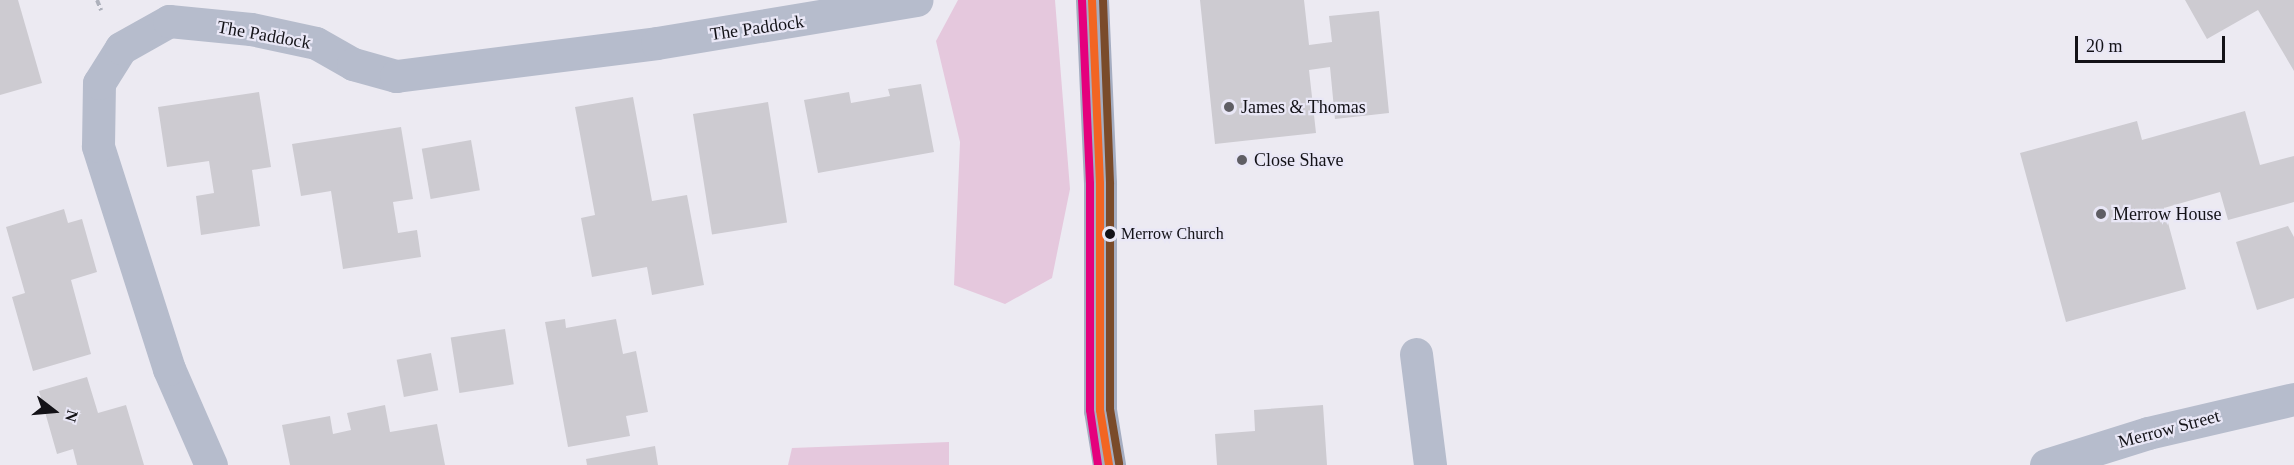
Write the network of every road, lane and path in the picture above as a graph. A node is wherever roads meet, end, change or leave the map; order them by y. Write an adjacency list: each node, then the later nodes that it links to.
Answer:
1 (916, 0): 5 (street, The Paddock)
2 (1092, 0): 6 (main road)
3 (1416, 354): 7 (street)
4 (2294, 399): 8 (street, Merrow Street)
5 (211, 465)
6 (1109, 465)
7 (1430, 465)
8 (2046, 465)

